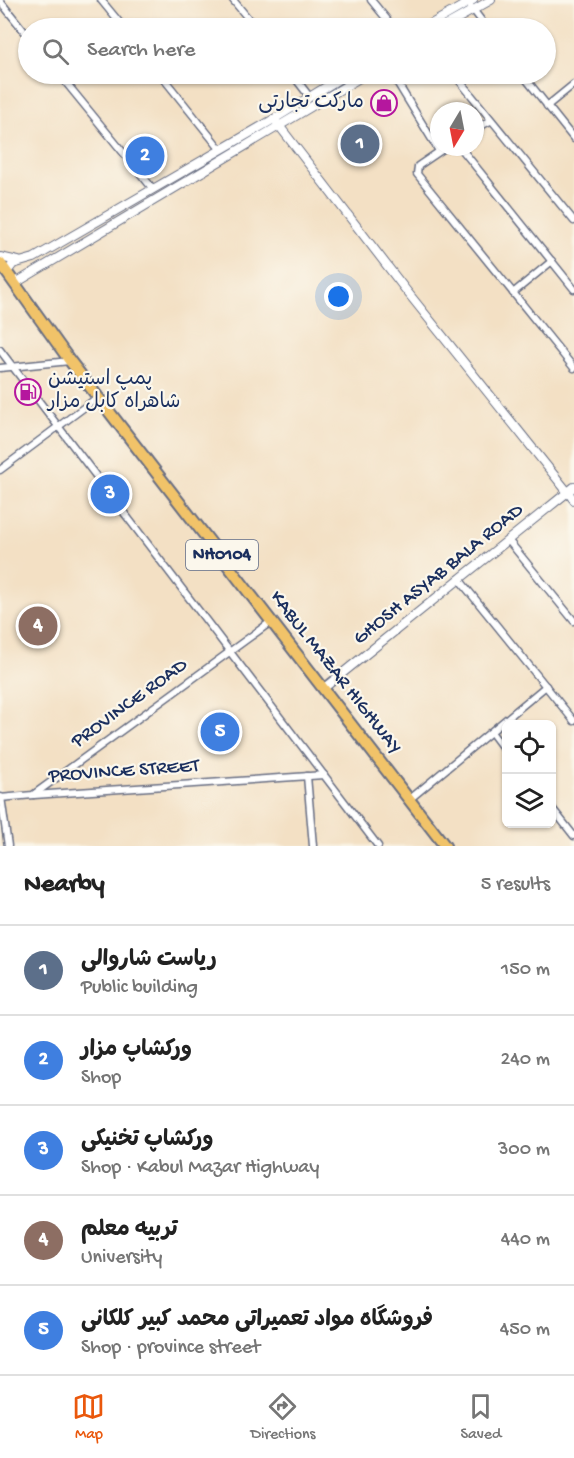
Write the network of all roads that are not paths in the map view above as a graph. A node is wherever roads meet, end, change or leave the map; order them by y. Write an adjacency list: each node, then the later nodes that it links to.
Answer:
1 (101, 0): 8 (street)
2 (233, 0): 9 (street)
3 (371, 0): 10 (street)
4 (491, 0): 7 (street)
5 (0, 1): 14 (street)
6 (471, 1): 7 (street); 11 (street)
7 (473, 10): 12 (street); 13 (street)
8 (116, 18)
9 (248, 18)
10 (386, 18)
11 (441, 18)
12 (459, 18)
13 (479, 18)
14 (18, 24)
15 (67, 84): 34 (street)
16 (168, 84): 31 (street)
17 (300, 84): 24 (street)
18 (330, 84): 24 (street)
19 (347, 84): 27 (street)
20 (399, 84): 29 (street)
21 (462, 84): 26 (street)
22 (530, 84): 25 (street)
23 (574, 84): 25 (street)
24 (309, 96): 27 (street)
25 (547, 106): 30 (street)
26 (490, 121): 28 (street); 35 (street)
27 (276, 122): 31 (street); 40 (street); 53 (street)
28 (484, 124)
29 (430, 130)
30 (574, 139)
31 (221, 150): 34 (street)
32 (433, 156): 43 (street)
33 (467, 156): 37 (street)
34 (153, 189): 38 (street)
35 (574, 221)
36 (0, 257): 38 (street)
37 (552, 261): 42 (street); 43 (street)
38 (22, 262): 41 (street)
39 (0, 263): 41 (highway, KABUL MAZAR HIGHWAY / NH0104)
40 (27, 275): 41 (street); 44 (street)
41 (10, 276): 44 (highway, KABUL MAZAR HIGHWAY / NH0104)
42 (574, 289)
43 (513, 293): 49 (street)
44 (28, 303): 46 (highway, KABUL MAZAR HIGHWAY / NH0104)
45 (0, 350): 47 (street)
46 (70, 361): 47 (street); 50 (highway, KABUL MAZAR HIGHWAY / NH0104)
47 (13, 366): 48 (street); 51 (street)
48 (0, 368)
49 (574, 368)
50 (98, 397): 51 (street); 57 (highway, KABUL MAZAR HIGHWAY / NH0104)
51 (59, 427): 52 (street); 59 (street)
52 (0, 470)
53 (571, 489): 54 (street); 55 (street, GHOSH ASYAB BALA ROAD)
54 (574, 500)
55 (508, 540): 56 (street, GHOSH ASYAB BALA ROAD); 58 (street)
56 (459, 579): 60 (street); 61 (street, GHOSH ASYAB BALA ROAD)
57 (272, 621): 59 (street, PROVINCE ROAD); 61 (highway, KABUL MAZAR HIGHWAY / NH0104)
58 (574, 621)
59 (231, 652): 65 (street); 67 (street, PROVINCE ROAD)
60 (546, 686): 62 (street); 63 (street)
61 (324, 688): 69 (highway, KABUL MAZAR HIGHWAY / NH0104)
62 (574, 720)
63 (490, 732): 64 (street); 69 (street)
64 (502, 746)
65 (324, 775): 66 (street, PROVINCE STREET); 74 (street)
66 (307, 776): 67 (street, PROVINCE STREET); 73 (street)
67 (33, 795): 68 (street)
68 (0, 797): 72 (street)
69 (410, 799): 75 (highway, KABUL MAZAR HIGHWAY / NH0104)
70 (556, 813): 71 (street)
71 (574, 836)
72 (8, 846)
73 (313, 846)
74 (378, 846)
75 (446, 846)

